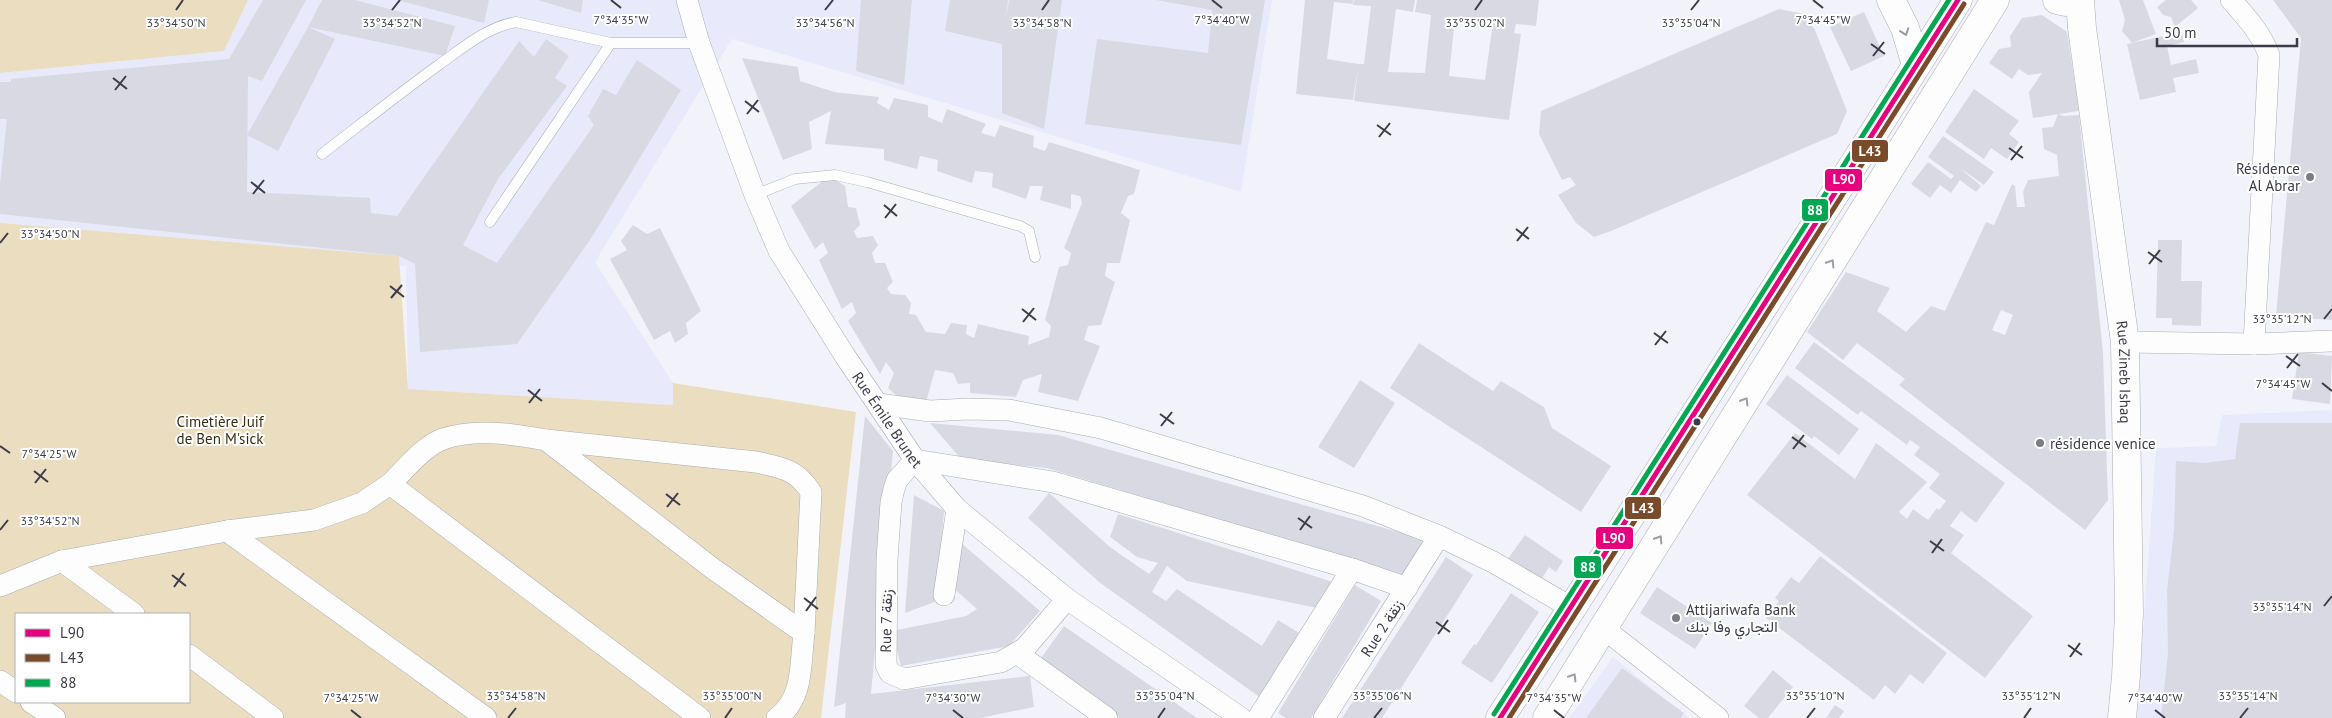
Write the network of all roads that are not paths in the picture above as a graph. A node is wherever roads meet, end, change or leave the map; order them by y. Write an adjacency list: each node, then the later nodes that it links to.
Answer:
1 (688, 0): 8 (street, Rue Émile Brunet)
2 (1891, 0): 9 (main road, one-way to 9)
3 (1958, 0): 9 (main road)
4 (1995, 0): 32 (main road, one-way to 4)
5 (2231, 0): 16 (street)
6 (2067, 1): 14 (main road, Rue Zineb Ishaq)
7 (611, 43): 8 (lane); 10 (lane); 12 (lane)
8 (699, 43): 11 (street, Rue Émile Brunet)
9 (1916, 65): 30 (main road)
10 (322, 154)
11 (754, 195): 13 (lane); 17 (street, Rue Émile Brunet)
12 (490, 222)
13 (1035, 257)
14 (2125, 342): 16 (street); 51 (main road, Rue Zineb Ishaq)
15 (2332, 342): 16 (street)
16 (2254, 344)
17 (879, 404): 19 (street, Rue Émile Brunet); 23 (street)
18 (546, 440): 20 (street); 33 (street); 33 (street)
19 (915, 460): 21 (street, Rue Émile Brunet); 25 (street); 34 (street, Rue 7 زنقة)
20 (390, 484): 22 (street); 42 (street)
21 (958, 509): 28 (street); 29 (street, Rue Émile Brunet)
22 (227, 531): 24 (street); 41 (street)
23 (1439, 536): 27 (street, Rue 2 زنقة); 30 (street)
24 (62, 561): 26 (street); 31 (street)
25 (1352, 569): 27 (street); 46 (street)
26 (0, 586)
27 (1407, 588): 47 (street, Rue 2 زنقة)
28 (944, 595)
29 (1067, 598): 34 (street, Rue 7 زنقة); 45 (street, Rue Émile Brunet)
30 (1572, 608): 48 (main road)
31 (133, 613)
32 (1603, 628): 49 (main road, one-way to 32); 50 (street)
33 (804, 633): 43 (street)
34 (1018, 654): 44 (street)
35 (190, 656): 40 (street)
36 (0, 681): 37 (street)
37 (15, 691)
38 (32, 703): 39 (street)
39 (55, 718)
40 (273, 718)
41 (486, 718)
42 (700, 718)
43 (778, 718)
44 (1107, 718)
45 (1240, 718)
46 (1258, 718)
47 (1324, 718)
48 (1500, 718)
49 (1547, 718)
50 (1718, 718)
51 (2122, 718)

